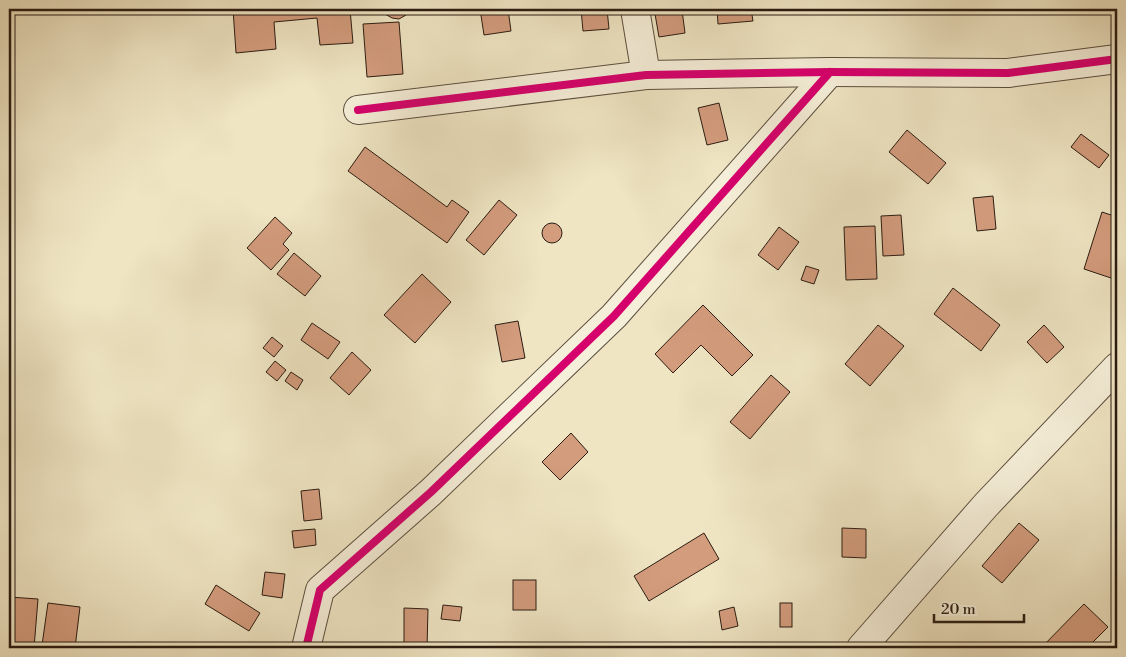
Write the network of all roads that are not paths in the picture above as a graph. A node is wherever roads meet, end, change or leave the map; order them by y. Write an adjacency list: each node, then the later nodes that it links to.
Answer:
1 (635, 9): 4 (street)
2 (1117, 59): 3 (street)
3 (830, 72): 4 (street); 7 (street)
4 (646, 75): 5 (street)
5 (358, 110)
6 (1117, 367): 8 (street)
7 (306, 648)
8 (860, 648)

